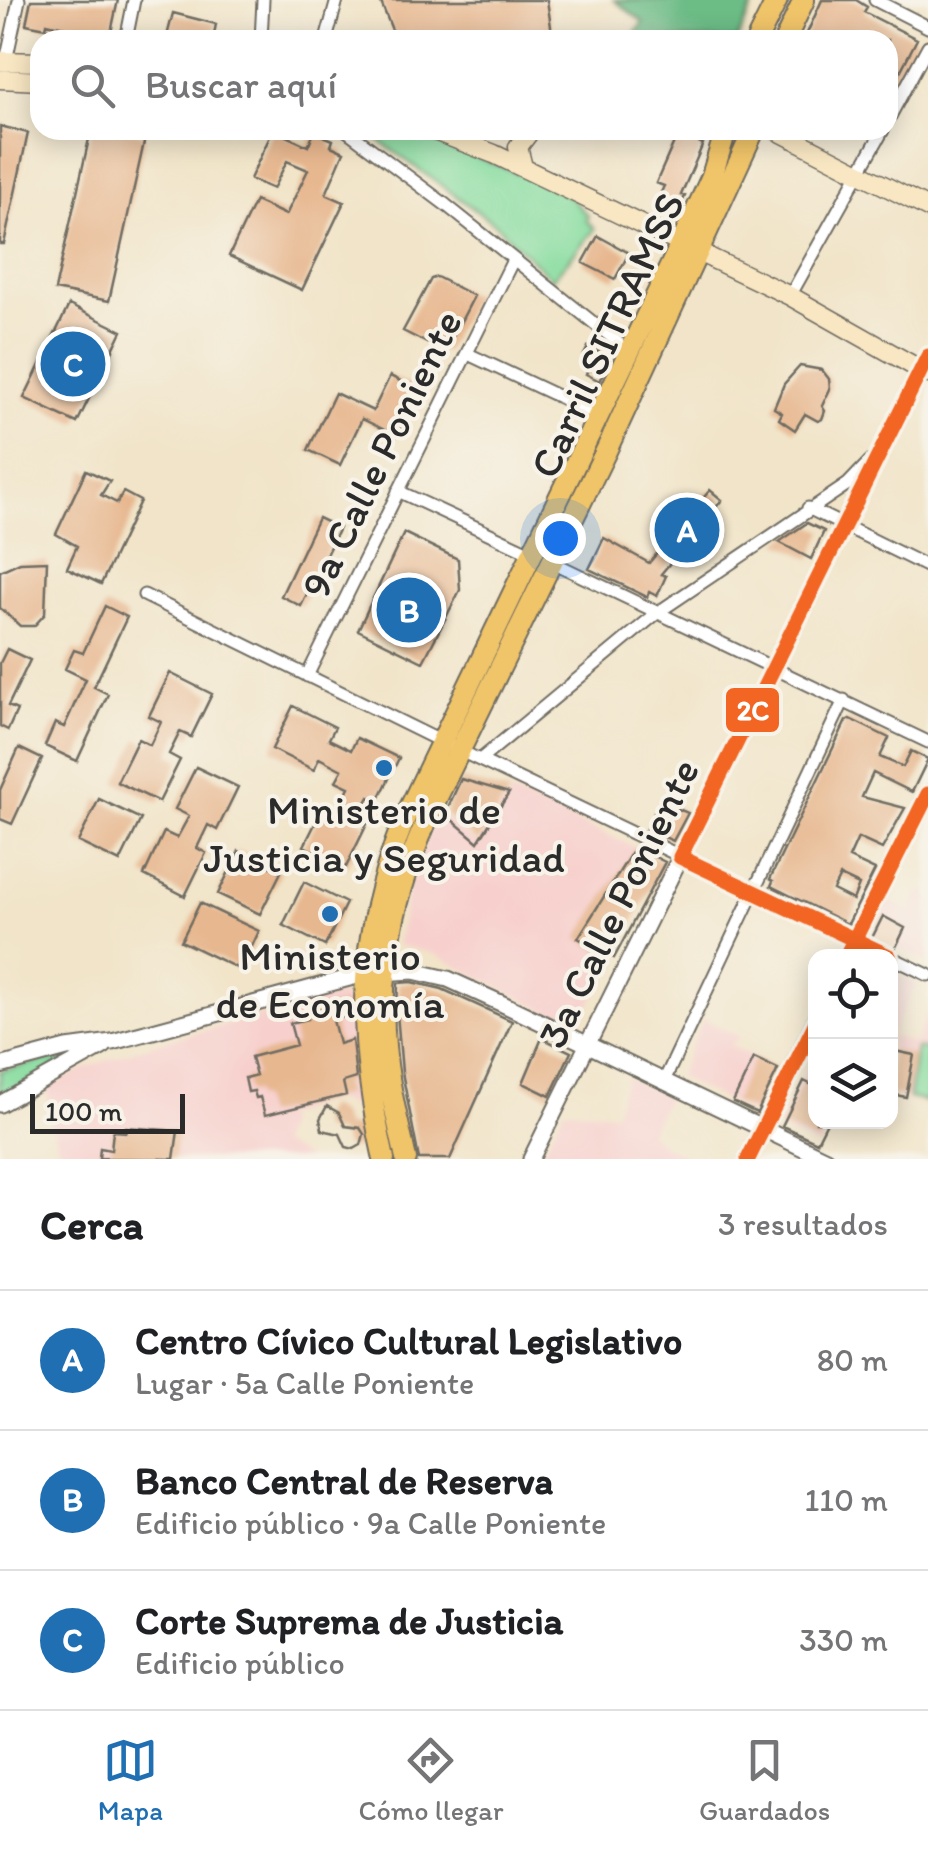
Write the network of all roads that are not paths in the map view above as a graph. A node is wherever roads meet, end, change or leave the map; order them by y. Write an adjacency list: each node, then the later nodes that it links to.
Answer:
1 (19, 0): 19 (street)
2 (134, 0): 11 (street)
3 (262, 0): 12 (street)
4 (337, 0): 13 (street)
5 (769, 0): 14 (main road)
6 (776, 0): 15 (main road)
7 (804, 0): 16 (main road)
8 (814, 0): 17 (main road)
9 (876, 0): 10 (street)
10 (928, 27)
11 (128, 30)
12 (260, 30)
13 (329, 30)
14 (758, 30)
15 (760, 30)
16 (790, 30)
17 (800, 30)
18 (928, 46): 23 (street)
19 (3, 61): 20 (main road)
20 (30, 62)
21 (0, 80): 22 (main road)
22 (30, 81)
23 (898, 102)
24 (359, 140): 40 (street)
25 (462, 140): 34 (main road)
26 (476, 140): 34 (main road)
27 (523, 140): 36 (main road)
28 (723, 140): 39 (main road)
29 (732, 140): 35 (main road, Carril SITRAMSS)
30 (738, 140): 35 (main road, Carril SITRAMSS)
31 (749, 140): 39 (main road)
32 (796, 140): 37 (main road)
33 (878, 140): 37 (street)
34 (468, 142): 36 (main road)
35 (728, 163): 39 (main road, Carril SITRAMSS)
36 (523, 167): 39 (main road)
37 (860, 173): 38 (main road); 41 (street)
38 (928, 208)
39 (690, 249): 41 (main road); 42 (main road); 50 (main road); 58 (main road, Carril SITRAMSS)
40 (513, 260): 42 (street); 43 (street, 9a Calle Poniente)
41 (790, 296): 44 (main road)
42 (631, 352): 45 (main road)
43 (468, 354): 45 (street); 47 (street, 9a Calle Poniente)
44 (925, 367): 46 (street, 3a Calle Poniente)
45 (600, 416): 50 (main road)
46 (879, 451): 48 (street); 49 (street, 3a Calle Poniente)
47 (398, 491): 50 (street); 55 (street, 9a Calle Poniente)
48 (808, 508): 49 (street); 53 (street)
49 (843, 524): 51 (street); 54 (street, 3a Calle Poniente)
50 (542, 558): 53 (street); 58 (main road)
51 (928, 566)
52 (144, 595): 55 (street)
53 (658, 613): 54 (street); 59 (street)
54 (772, 668): 56 (street); 61 (street, 3a Calle Poniente)
55 (307, 676): 58 (street)
56 (844, 700): 57 (street); 62 (street)
57 (928, 742)
58 (451, 746): 59 (street); 65 (main road)
59 (480, 760): 61 (street)
60 (928, 794): 63 (main road)
61 (680, 856): 62 (street); 69 (street, 3a Calle Poniente)
62 (755, 890): 63 (street); 71 (street)
63 (855, 938): 64 (main road); 66 (street)
64 (850, 949)
65 (375, 972): 68 (street); 69 (street); 74 (main road); 75 (main road); 76 (main road)
66 (928, 975)
67 (808, 1036): 73 (main road)
68 (112, 1042): 70 (street); 72 (street)
69 (588, 1045): 71 (street); 77 (street, 3a Calle Poniente)
70 (0, 1066)
71 (664, 1081): 73 (street)
72 (0, 1104)
73 (763, 1128): 78 (main road); 79 (street)
74 (384, 1159)
75 (396, 1159)
76 (406, 1159)
77 (531, 1159)
78 (748, 1159)
79 (826, 1159)

